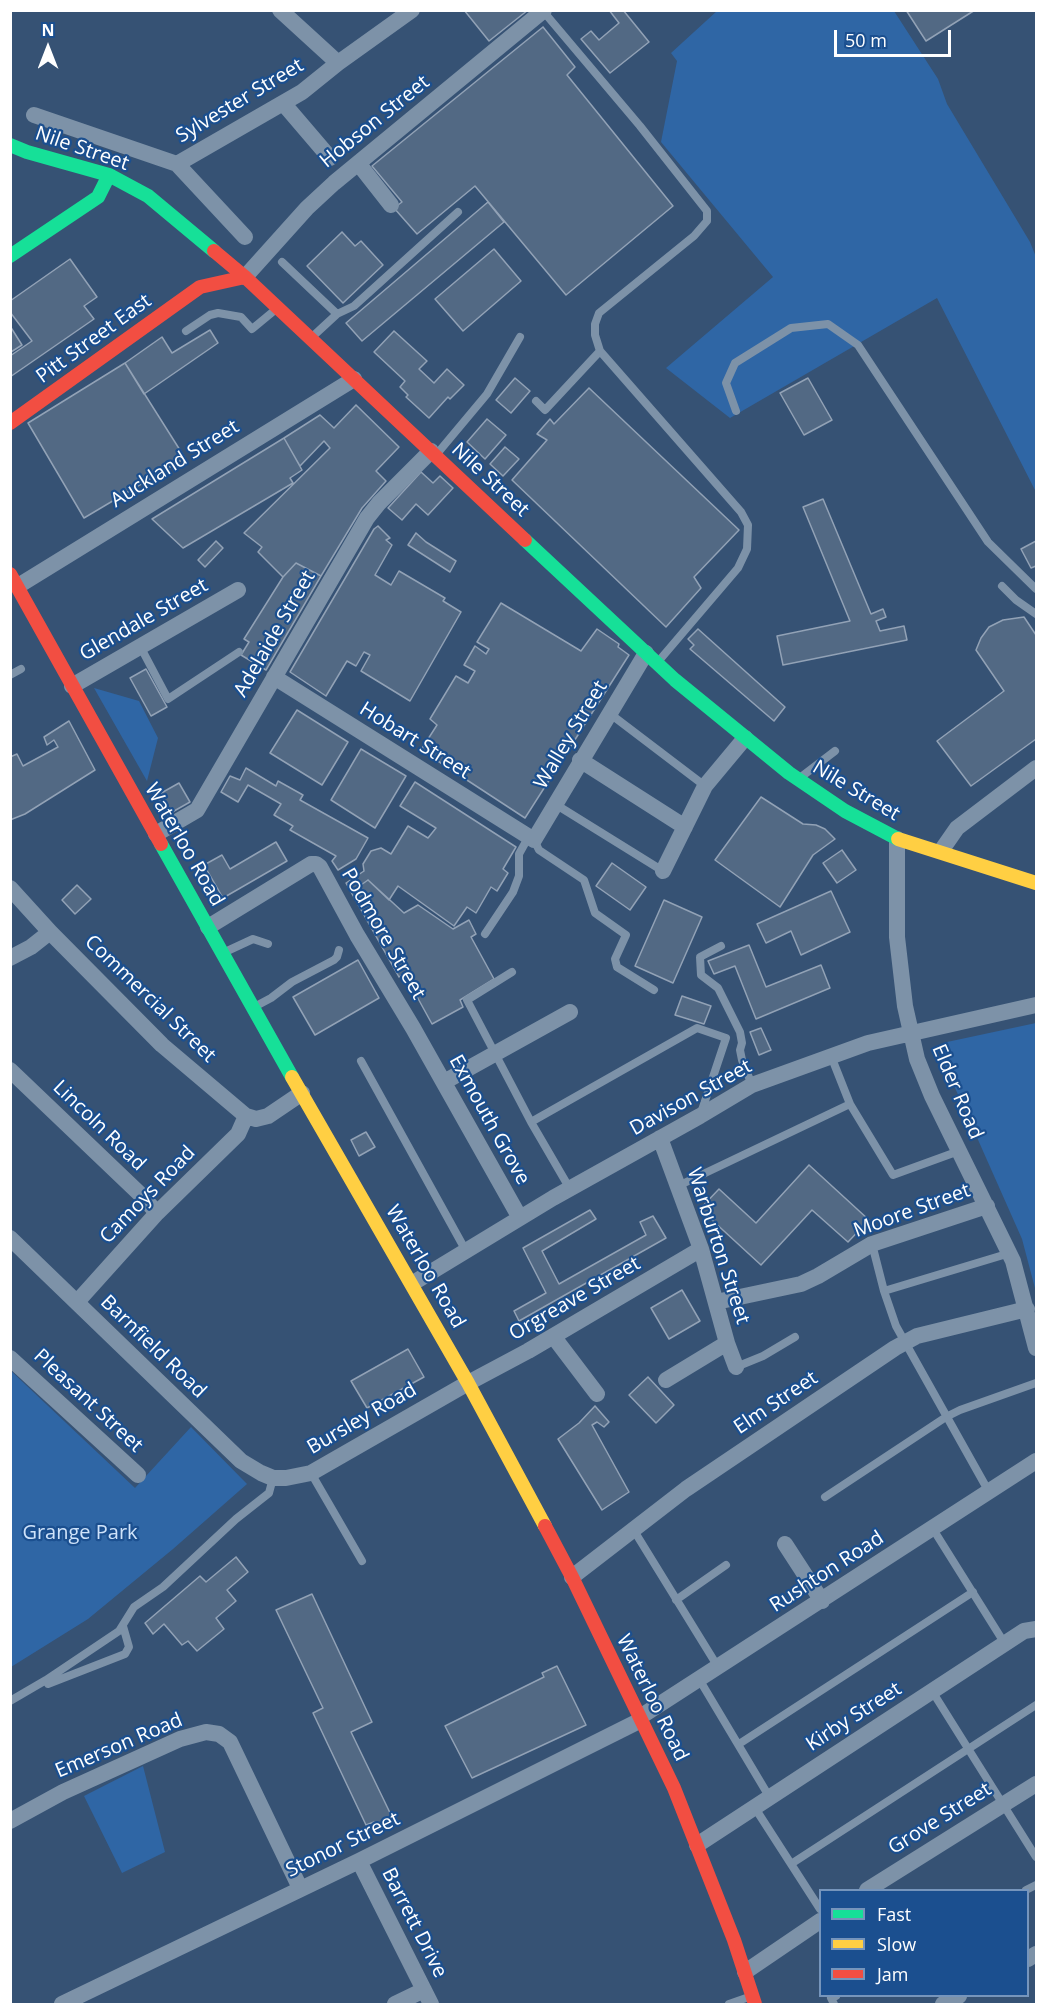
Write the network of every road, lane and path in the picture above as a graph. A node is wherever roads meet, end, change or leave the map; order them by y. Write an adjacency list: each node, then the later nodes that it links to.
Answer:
1 (280, 10): 4 (street)
2 (412, 10): 4 (street, Sylvester Street)
3 (543, 11): 9 (street, Hobson Street); 25 (lane)
4 (338, 63): 5 (street, Sylvester Street)
5 (283, 103): 8 (street); 10 (street, Sylvester Street)
6 (34, 115): 10 (street)
7 (10, 145): 11 (main road, Nile Street)
8 (330, 158)
9 (358, 163): 12 (street); 18 (street, Hobson Street)
10 (177, 164): 14 (street)
11 (109, 175): 15 (main road, Nile Street); 16 (main road)
12 (391, 205)
13 (458, 212): 21 (lane)
14 (245, 237)
15 (213, 251): 18 (main road, Nile Street); 19 (main road, Pitt Street East)
16 (10, 256)
17 (282, 262): 21 (lane)
18 (245, 276): 19 (main road, Pitt Street East); 20 (main road, Nile Street)
19 (200, 287): 29 (main road, Pitt Street East)
20 (278, 307): 22 (lane); 24 (main road, Nile Street)
21 (337, 314): 24 (lane)
22 (186, 331)
23 (520, 337): 30 (lane)
24 (311, 338): 26 (main road, Nile Street)
25 (600, 351): 27 (lane); 38 (lane)
26 (354, 379): 30 (main road, Nile Street); 31 (street, Auckland Street)
27 (536, 401)
28 (736, 411): 33 (lane)
29 (10, 423)
30 (434, 453): 38 (main road, Nile Street); 41 (street, Adelaide Street)
31 (14, 580): 42 (main road, Waterloo Road)
32 (1002, 586): 35 (lane)
33 (1036, 589)
34 (238, 590): 36 (street, Glendale Street)
35 (1036, 614)
36 (140, 646): 37 (lane); 42 (street, Glendale Street)
37 (239, 652)
38 (651, 658): 43 (street, Walley Street); 44 (main road, Nile Street)
39 (21, 669): 40 (lane)
40 (10, 675)
41 (274, 677): 52 (street, Adelaide Street); 53 (street, Hobart Street)
42 (72, 686): 52 (main road, Waterloo Road)
43 (609, 713): 46 (street, Walley Street); 49 (lane)
44 (745, 738): 48 (main road, Nile Street); 49 (street)
45 (835, 752): 48 (lane)
46 (580, 759): 50 (street, Walley Street); 51 (street)
47 (1036, 768): 55 (street)
48 (798, 779): 54 (main road, Nile Street)
49 (705, 786): 51 (street)
50 (555, 803): 53 (street, Walley Street); 56 (lane)
51 (685, 827): 56 (street)
52 (156, 834): 59 (main road, Waterloo Road)
53 (531, 838): 61 (lane); 68 (lane)
54 (897, 839): 55 (main road, Nile Street); 72 (street, Elder Road)
55 (941, 851): 57 (main road, Nile Street)
56 (663, 871)
57 (1036, 883)
58 (10, 888): 60 (street, Commercial Street)
59 (208, 927): 65 (main road, Waterloo Road); 73 (street, Podmore Street)
60 (50, 932): 66 (street); 82 (street, Commercial Street)
61 (485, 934)
62 (268, 944): 65 (lane)
63 (721, 946): 79 (lane)
64 (339, 950): 70 (lane)
65 (222, 953): 70 (main road, Waterloo Road)
66 (10, 958)
67 (512, 972): 74 (lane)
68 (654, 990)
69 (1036, 1005): 72 (street, Davison Street)
70 (253, 1008): 80 (main road, Waterloo Road)
71 (570, 1012): 74 (street)
72 (911, 1032): 75 (street, Davison Street); 86 (street, Elder Road)
73 (417, 1034): 78 (street, Exmouth Grove)
74 (495, 1054): 78 (street); 84 (lane)
75 (831, 1056): 79 (street, Davison Street); 81 (lane)
76 (361, 1061): 95 (lane)
77 (10, 1070): 90 (street, Lincoln Road)
78 (444, 1082): 91 (street, Exmouth Grove)
79 (752, 1085): 83 (street, Davison Street)
80 (302, 1093): 82 (street); 97 (main road, Waterloo Road)
81 (850, 1104): 86 (lane); 87 (lane)
82 (246, 1116): 90 (street, Camoys Road)
83 (700, 1116): 84 (lane); 85 (street, Davison Street)
84 (531, 1122): 88 (lane)
85 (660, 1138): 87 (street, Warburton Street); 88 (street, Davison Street)
86 (959, 1151): 89 (street, Elder Road)
87 (678, 1186): 94 (street, Warburton Street)
88 (563, 1193): 91 (street, Davison Street)
89 (987, 1206): 93 (street, Moore Street); 96 (street, Elder Road)
90 (157, 1214): 99 (street, Camoys Road)
91 (520, 1218): 95 (street, Davison Street)
92 (10, 1238): 99 (street, Barnfield Road)
93 (872, 1244): 98 (lane); 100 (street, Moore Street)
94 (701, 1250): 100 (street, Warburton Street); 102 (street, Orgreave Street)
95 (466, 1251): 97 (street, Davison Street)
96 (1014, 1264): 98 (lane); 101 (street, Elder Road)
97 (412, 1283): 110 (main road, Waterloo Road)
98 (884, 1292): 104 (lane)
99 (77, 1302): 117 (street, Barnfield Road)
100 (716, 1302): 105 (street, Warburton Street)
101 (1027, 1308): 104 (street, Elm Street); 106 (street, Elder Road)
102 (553, 1336): 110 (street, Orgreave Street); 112 (street)
103 (795, 1337): 108 (lane)
104 (905, 1342): 113 (lane); 120 (street, Elm Street)
105 (727, 1343): 108 (street, Warburton Street); 109 (street)
106 (1036, 1348)
107 (10, 1358): 116 (street, Pleasant Street)
108 (736, 1367)
109 (666, 1380)
110 (468, 1383): 115 (street, Bursley Road); 125 (main road, Waterloo Road)
111 (1036, 1383): 113 (lane)
112 (597, 1394)
113 (946, 1417): 118 (lane); 119 (lane)
114 (1036, 1461): 118 (street, Rushton Road)
115 (311, 1473): 117 (street, Bursley Road); 123 (lane)
116 (138, 1475)
117 (273, 1478): 129 (lane)
118 (989, 1492): 121 (street, Rushton Road)
119 (825, 1497)
120 (633, 1528): 125 (street, Elm Street); 127 (lane)
121 (933, 1529): 126 (lane); 128 (street, Rushton Road)
122 (785, 1544): 128 (street)
123 (362, 1561)
124 (726, 1565): 127 (lane)
125 (572, 1577): 138 (main road, Waterloo Road)
126 (973, 1592): 131 (lane); 139 (lane)
127 (676, 1600): 132 (lane)
128 (822, 1601): 132 (street, Rushton Road)
129 (123, 1626): 134 (lane); 134 (lane)
130 (1036, 1629): 131 (street, Kirby Street)
131 (1005, 1644): 135 (street, Kirby Street)
132 (718, 1667): 133 (street, Rushton Road)
133 (699, 1679): 138 (street, Rushton Road); 139 (lane)
134 (46, 1680): 136 (lane)
135 (932, 1691): 140 (lane); 142 (street, Kirby Street)
136 (10, 1701)
137 (1036, 1706): 140 (lane)
138 (641, 1719): 146 (main road, Waterloo Road); 148 (street, Stonor Street)
139 (739, 1744): 142 (lane)
140 (968, 1749): 143 (lane); 149 (lane)
141 (1036, 1784): 143 (street, Grove Street)
142 (770, 1798): 144 (street, Kirby Street)
143 (1004, 1804): 147 (lane); 151 (street, Grove Street)
144 (755, 1808): 146 (street, Kirby Street); 149 (lane)
145 (10, 1821): 150 (street, Emerson Road)
146 (697, 1845): 154 (main road, Waterloo Road)
147 (1036, 1857)
148 (359, 1861): 150 (street, Stonor Street); 155 (street, Barrett Drive)
149 (791, 1864): 152 (lane)
150 (300, 1888): 157 (street, Stonor Street)
151 (869, 1889)
152 (819, 1907)
153 (819, 1922): 154 (street)
154 (745, 1972): 156 (main road, Waterloo Road)
155 (427, 1997): 158 (street)
156 (753, 2000): 159 (lane)
157 (62, 2004)
158 (395, 2004)
159 (729, 2004)

